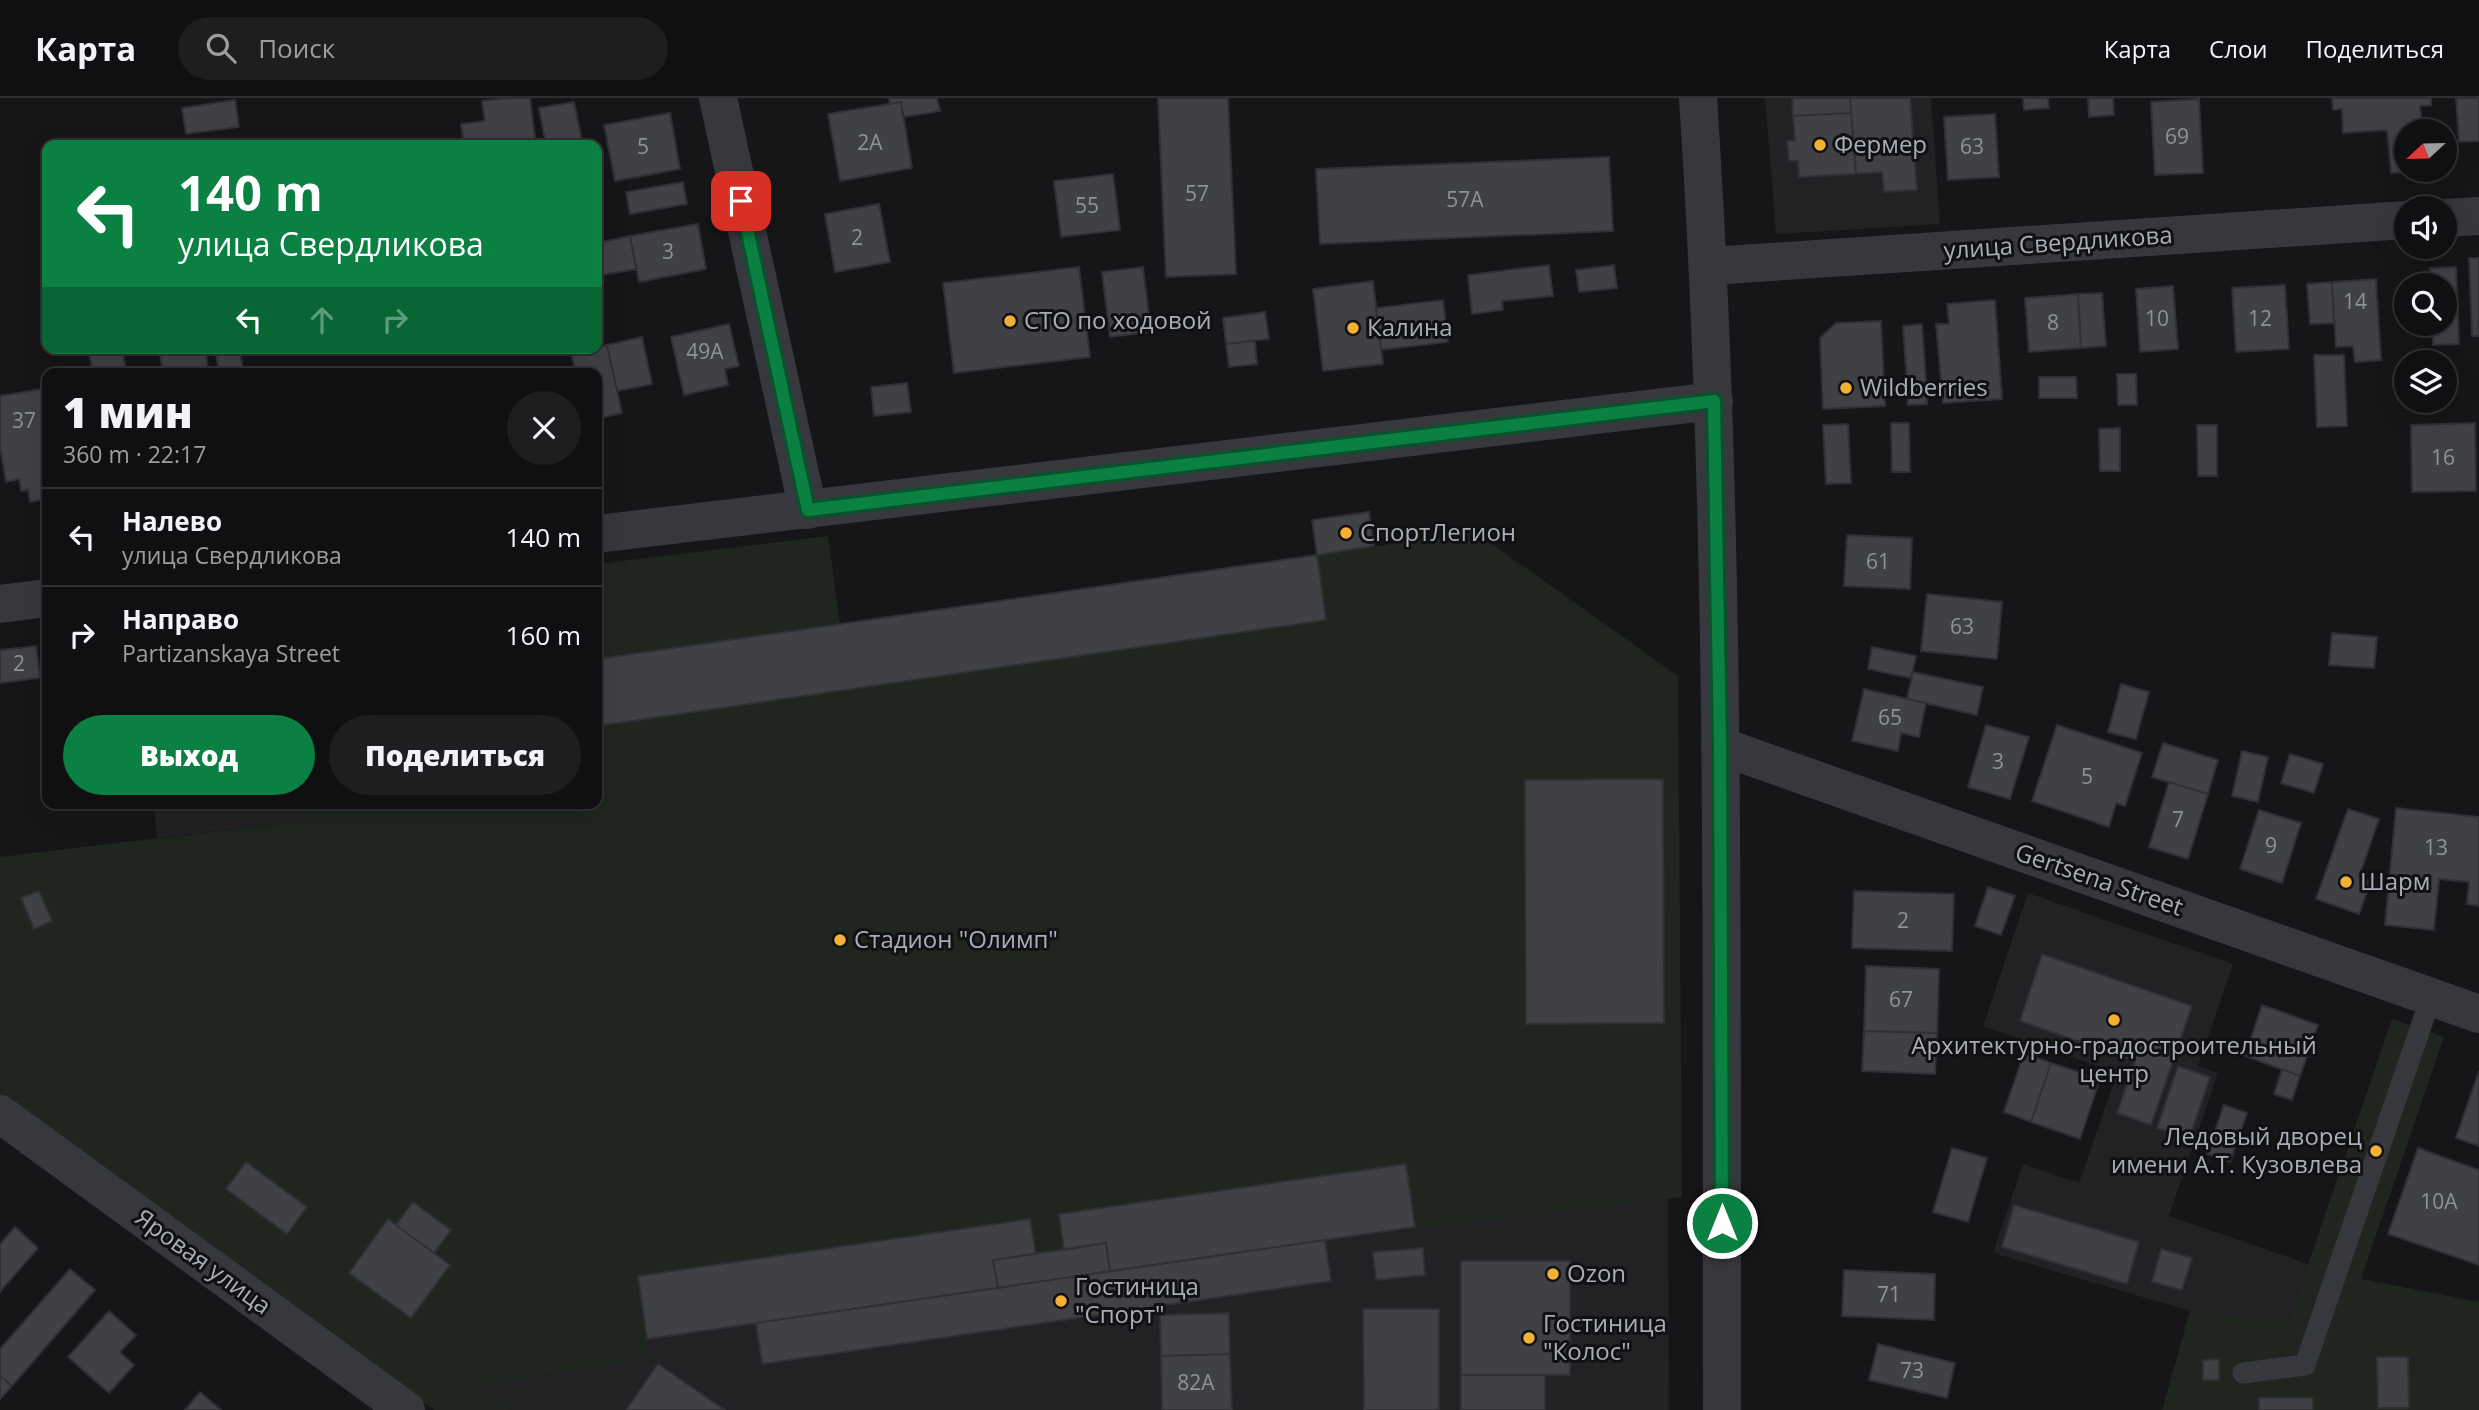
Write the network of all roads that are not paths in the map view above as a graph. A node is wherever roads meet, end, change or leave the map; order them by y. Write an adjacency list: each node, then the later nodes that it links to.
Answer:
1 (718, 98): 8 (street)
2 (1699, 98): 6 (street)
3 (2479, 216): 4 (street)
4 (2457, 217)
5 (2394, 221): 6 (street, улица Свердликова)
6 (1710, 266): 7 (street)
7 (1714, 401): 8 (street); 12 (street)
8 (808, 510): 9 (street)
9 (602, 533)
10 (42, 599): 11 (street)
11 (0, 604)
12 (1720, 746): 13 (street, Gertsena Street); 18 (street)
13 (2431, 997): 14 (street, Gertsena Street); 16 (lane)
14 (2479, 1014)
15 (0, 1114): 17 (street, Яровая улица)
16 (2243, 1373)
17 (406, 1410)
18 (1722, 1410)

